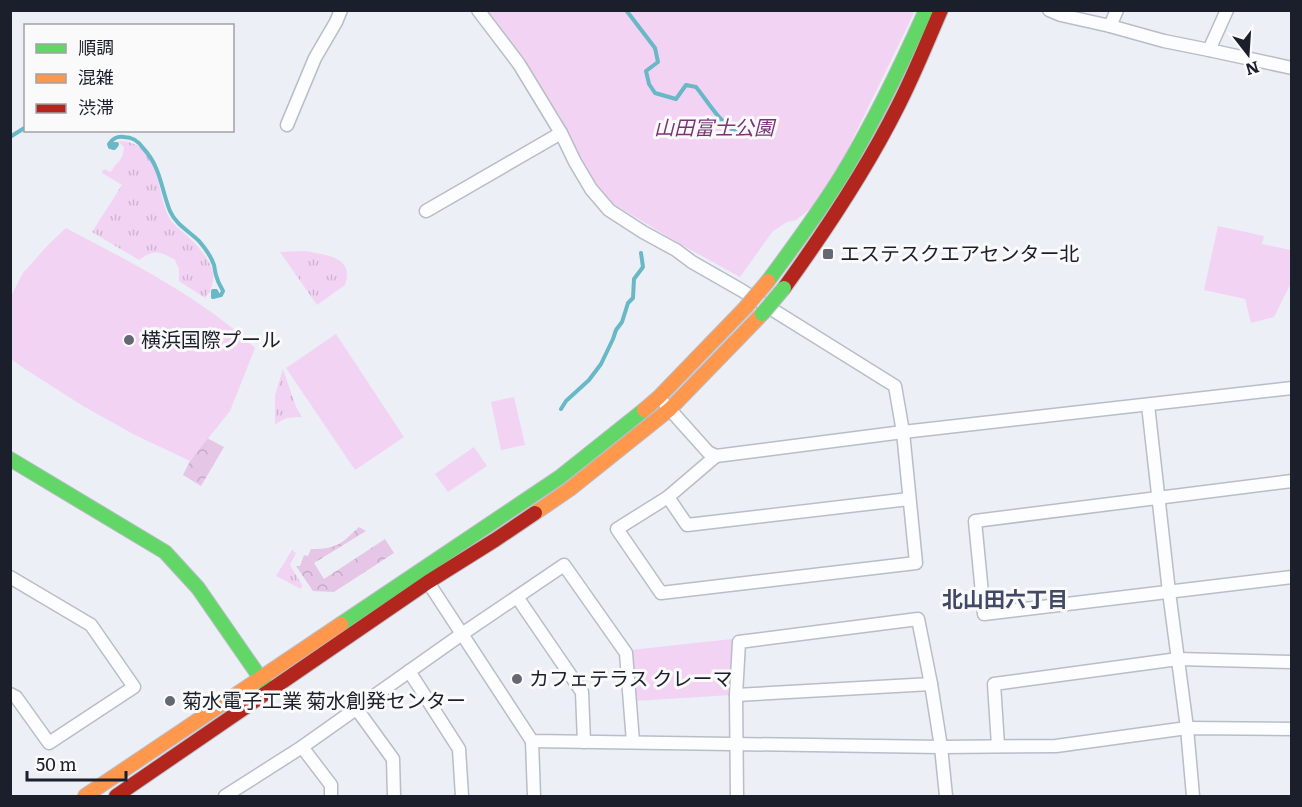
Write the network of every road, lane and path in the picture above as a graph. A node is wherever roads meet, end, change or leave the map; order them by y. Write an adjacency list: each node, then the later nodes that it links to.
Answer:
1 (341, 10): 11 (street)
2 (478, 10): 12 (street)
3 (926, 10): 15 (street, bridge)
4 (941, 10): 17 (street, bridge)
5 (1049, 10): 8 (street)
6 (1117, 10): 8 (street)
7 (1227, 10): 9 (street)
8 (1110, 27): 9 (street)
9 (1209, 50): 10 (street)
10 (1292, 68)
11 (287, 125)
12 (561, 134): 13 (street); 18 (street)
13 (426, 211)
14 (1292, 388): 16 (street)
15 (659, 397): 17 (street); 26 (street)
16 (1148, 405): 18 (street); 23 (street)
17 (670, 409): 19 (street); 26 (street)
18 (903, 432): 19 (street); 24 (street)
19 (716, 456): 22 (street)
20 (10, 459): 34 (street)
21 (1292, 481): 23 (street)
22 (668, 497): 24 (street); 24 (street)
23 (1158, 498): 28 (street); 28 (street)
24 (909, 500)
25 (10, 577): 37 (street)
26 (424, 577): 30 (street); 34 (street); 36 (street)
27 (1292, 577): 28 (street)
28 (1169, 592): 31 (street)
29 (517, 597): 30 (street); 43 (street); 44 (street)
30 (462, 634): 33 (street); 42 (street)
31 (1178, 659): 32 (street); 40 (street); 46 (street)
32 (1292, 662)
33 (409, 671): 39 (street); 54 (street)
34 (261, 679): 36 (street); 49 (street)
35 (932, 684): 38 (street); 38 (street); 48 (street)
36 (269, 691): 50 (street)
37 (10, 693)
38 (736, 695): 45 (street)
39 (356, 708): 47 (street); 53 (street)
40 (1187, 728): 41 (street); 46 (street); 58 (street)
41 (1292, 729)
42 (532, 741): 43 (street); 55 (street)
43 (584, 742): 44 (street)
44 (633, 742): 45 (street)
45 (737, 743): 48 (street); 56 (street)
46 (998, 746): 48 (street)
47 (302, 747): 51 (street); 52 (street)
48 (941, 747): 57 (street)
49 (85, 796)
50 (116, 796)
51 (225, 796)
52 (331, 796)
53 (394, 796)
54 (462, 796)
55 (534, 796)
56 (737, 796)
57 (946, 796)
58 (1193, 796)

